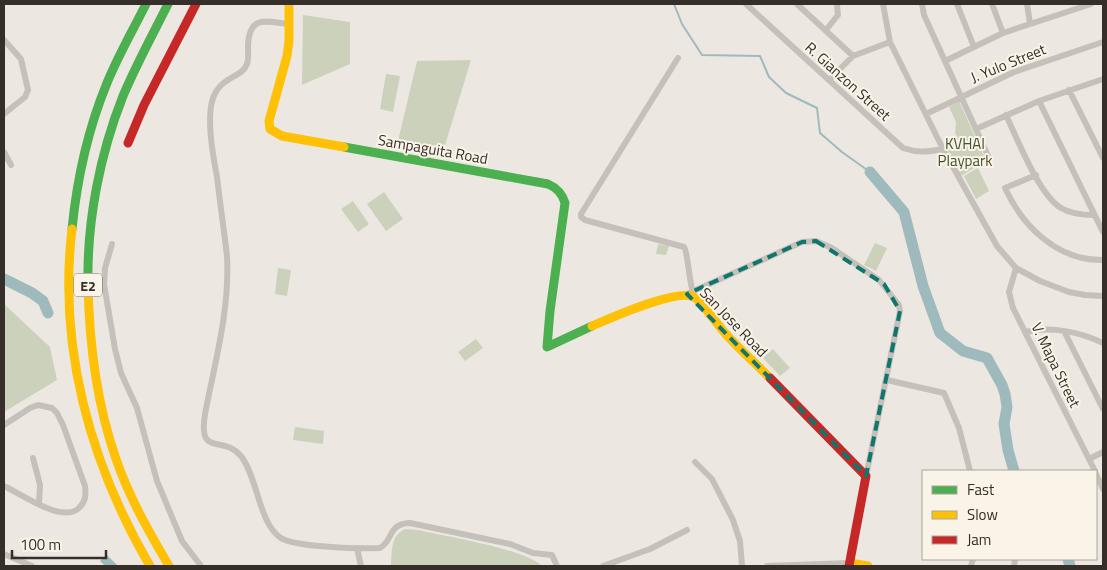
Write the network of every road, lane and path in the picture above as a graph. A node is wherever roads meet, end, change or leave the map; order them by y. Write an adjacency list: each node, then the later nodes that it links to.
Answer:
1 (146, 4): 73 (main road, E2)
2 (168, 4): 74 (main road, E2)
3 (196, 4): 36 (main road)
4 (288, 4): 17 (main road, Sampaguita Road)
5 (746, 4): 28 (street, R. Gianzon Street)
6 (797, 4): 18 (street)
7 (837, 4): 18 (street)
8 (883, 4): 21 (street)
9 (922, 4): 26 (street)
10 (957, 4): 23 (street)
11 (992, 4): 19 (street)
12 (1027, 4): 16 (street)
13 (1062, 4): 15 (street)
14 (1091, 4): 15 (street)
15 (1064, 13): 16 (street)
16 (1030, 23): 19 (street)
17 (289, 24): 53 (main road, Sampaguita Road); 69 (street)
18 (826, 30): 24 (street)
19 (1003, 34): 23 (street)
20 (4, 40): 32 (street)
21 (890, 42): 24 (street); 33 (street)
22 (1103, 42): 30 (street, J. Yulo Street)
23 (974, 47): 26 (street)
24 (854, 56): 28 (street)
25 (678, 58): 48 (street)
26 (945, 61): 30 (street)
27 (1103, 79): 29 (street)
28 (829, 80): 37 (street, R. Gianzon Street)
29 (1069, 90): 31 (street); 40 (street)
30 (962, 96): 33 (street, J. Yulo Street); 35 (street)
31 (1039, 101): 34 (street); 43 (street)
32 (4, 114)
33 (926, 114): 37 (street)
34 (1006, 115): 35 (street); 42 (street)
35 (976, 129): 39 (street)
36 (128, 143)
37 (943, 149): 47 (street)
38 (4, 152): 41 (street)
39 (989, 158)
40 (1103, 158)
41 (11, 165)
42 (1036, 176): 43 (street); 46 (street)
43 (1094, 215): 44 (street)
44 (1103, 232)
45 (112, 244): 75 (street)
46 (1103, 260)
47 (1016, 268): 49 (street); 51 (street, V. Mapa Street)
48 (690, 293): 53 (main road, San Jose Road); 54 (street); 63 (main road, San Jose Road)
49 (1103, 296)
50 (1064, 331): 51 (street); 52 (street); 55 (street)
51 (1026, 332): 59 (street, V. Mapa Street)
52 (1103, 343)
53 (547, 347)
54 (887, 380): 61 (street); 63 (street)
55 (1103, 409)
56 (4, 425): 67 (street)
57 (1103, 452): 59 (street)
58 (33, 458): 67 (street)
59 (1089, 459): 62 (street, V. Mapa Street)
60 (695, 462): 79 (street)
61 (970, 470)
62 (1094, 470)
63 (866, 476): 71 (main road)
64 (1097, 476): 66 (street, V. Mapa Street)
65 (4, 486): 67 (street)
66 (1103, 489)
67 (38, 504)
68 (687, 530): 78 (street)
69 (357, 548): 76 (street); 77 (street)
70 (4, 554): 72 (street)
71 (849, 564): 80 (street); 81 (main road)
72 (32, 566)
73 (150, 566)
74 (169, 566)
75 (202, 566)
76 (362, 566)
77 (557, 566)
78 (603, 566)
79 (742, 566)
80 (767, 566)
81 (868, 566)

